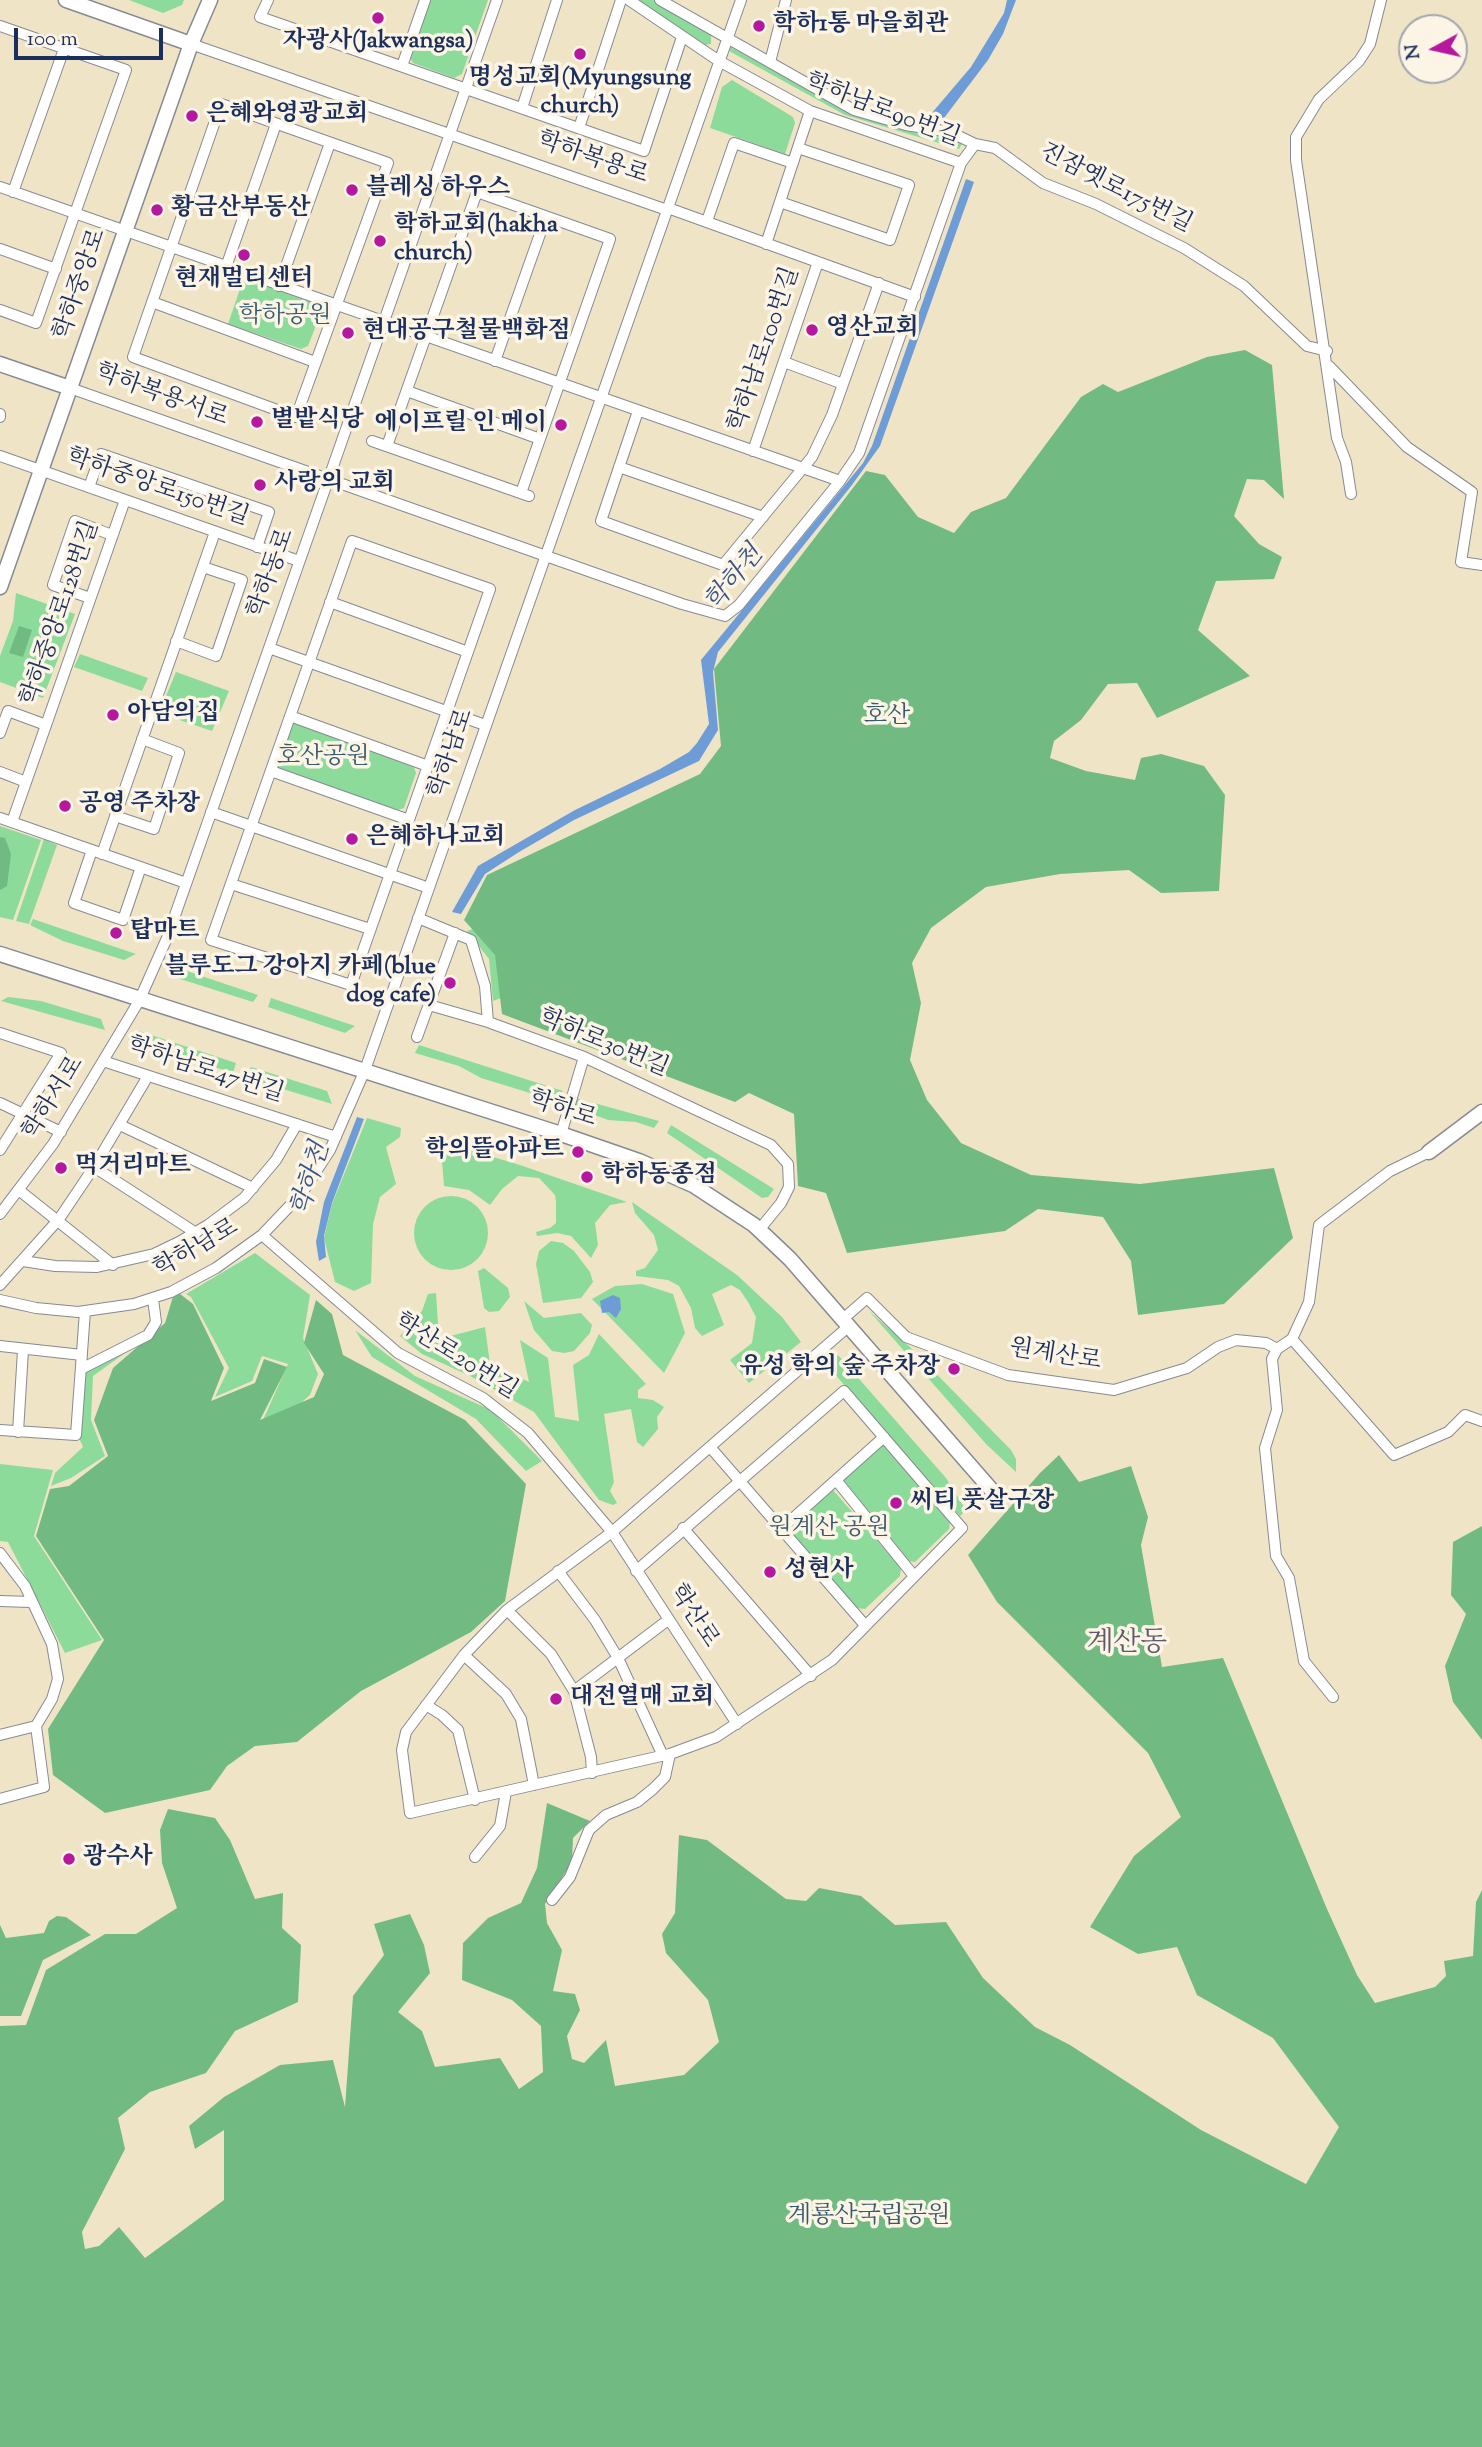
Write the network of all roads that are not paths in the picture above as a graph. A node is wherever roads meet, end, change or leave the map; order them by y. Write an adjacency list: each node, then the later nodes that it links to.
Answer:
1 (66, 0): 16 (street, 학하복용로)
2 (210, 0): 16 (street, 학하중앙로)
3 (268, 0): 20 (street)
4 (425, 0): 20 (street)
5 (497, 0): 21 (street, 학하동로)
6 (557, 0): 22 (street)
7 (621, 0): 25 (street)
8 (629, 0): 14 (street, 학하남로90번길)
9 (660, 0): 15 (street, 진잠옛로175번길)
10 (741, 0): 15 (street, 학하남로)
11 (786, 0): 19 (street)
12 (1381, 0): 54 (street)
13 (1, 29): 17 (street)
14 (682, 37): 18 (street, 학하남로90번길); 25 (street)
15 (727, 40): 18 (street, 학하남로); 19 (street, 진잠옛로175번길)
16 (191, 44): 26 (street, 학하복용로); 39 (street, 학하중앙로)
17 (64, 49): 33 (street); 36 (street)
18 (719, 61): 23 (street, 학하남로90번길); 35 (street, 학하남로)
19 (770, 62): 28 (street, 진잠옛로175번길)
20 (402, 66): 21 (street)
21 (465, 88): 22 (street); 26 (street, 학하동로)
22 (522, 108): 25 (street)
23 (810, 111): 29 (street); 31 (street, 학하남로90번길)
24 (276, 124): 27 (street); 41 (street); 44 (street)
25 (579, 128)
26 (448, 135): 35 (street, 학하복용로); 52 (street, 학하동로)
27 (330, 144): 47 (street); 50 (street)
28 (975, 144): 31 (street); 54 (street, 진잠옛로175번길)
29 (798, 148): 30 (street); 34 (street)
30 (793, 163): 34 (street); 38 (street)
31 (961, 163): 48 (street, 학하남로90번길)
32 (0, 187): 33 (street, 학하남로100번길)
33 (13, 192): 36 (street, 학하남로100번길)
34 (780, 202): 40 (street)
35 (667, 209): 38 (street, 학하복용로); 64 (street, 학하남로)
36 (75, 214): 39 (street, 학하남로100번길); 45 (street)
37 (546, 217): 53 (street); 55 (street); 60 (street)
38 (707, 221): 40 (street, 학하복용로)
39 (125, 231): 41 (street, 학하남로100번길); 62 (street, 학하중앙로)
40 (766, 244): 43 (street, 학하복용로)
41 (171, 247): 44 (street, 학하남로100번길); 49 (street)
42 (0, 249): 45 (street)
43 (818, 262): 46 (street, 학하복용로); 57 (street, 학하남로100번길)
44 (226, 267): 47 (street, 학하남로100번길)
45 (56, 269): 51 (street)
46 (878, 284): 48 (street, 학하복용로); 61 (street)
47 (279, 286): 50 (street, 학하남로100번길)
48 (915, 297): 75 (street, 학하남로90번길)
49 (152, 302): 56 (street); 56 (street)
50 (337, 306): 52 (street, 학하남로100번길); 56 (street)
51 (0, 310)
52 (383, 321): 53 (street, 학하남로100번길); 74 (street, 학하동로)
53 (426, 336): 55 (street, 학하남로100번길); 63 (street)
54 (1326, 351): 59 (street)
55 (495, 361): 60 (street, 학하남로100번길)
56 (315, 362)
57 (784, 362): 61 (street); 69 (street, 학하남로100번길)
58 (0, 364): 62 (street, 학하복용서로)
59 (1328, 366): 77 (street); 85 (street)
60 (559, 384): 64 (street, 학하남로100번길); 66 (street)
61 (843, 384): 72 (street)
62 (70, 388): 73 (street, 학하중앙로); 74 (street, 학하복용서로)
63 (407, 391): 66 (street); 68 (street)
64 (600, 398): 65 (street, 학하남로100번길); 83 (street, 학하남로)
65 (638, 411): 69 (street, 학하남로100번길); 71 (street)
66 (540, 439): 68 (street)
67 (372, 441): 68 (street)
68 (387, 446)
69 (753, 452): 72 (street, 학하남로100번길)
70 (0, 456): 73 (street, 학하중앙로150번길)
71 (619, 467): 79 (street); 79 (street)
72 (803, 468): 75 (street, 학하남로100번길); 79 (street)
73 (41, 470): 76 (street, 학하중앙로150번길); 87 (street, 학하중앙로)
74 (328, 480): 83 (street, 학하복용서로); 84 (street, 학하동로)
75 (840, 481): 83 (street, 학하남로90번길)
76 (89, 487): 78 (street, 학하중앙로150번길); 82 (street)
77 (1351, 494)
78 (125, 500): 80 (street, 학하중앙로150번길); 81 (street, 학하중앙로128번길)
79 (763, 517)
80 (215, 532): 82 (street, 학하중앙로150번길); 86 (street)
81 (113, 535): 88 (street, 학하중앙로128번길); 88 (street)
82 (257, 547): 84 (street, 학하중앙로150번길)
83 (544, 555): 97 (street, 학하남로)
84 (299, 561): 91 (street, 학하동로)
85 (1482, 565)
86 (202, 567): 90 (street); 90 (street)
87 (0, 587)
88 (90, 598): 96 (street, 학하중앙로128번길)
89 (330, 602): 92 (street); 92 (street); 93 (street)
90 (176, 641): 99 (street)
91 (269, 648): 93 (street); 104 (street, 학하동로)
92 (468, 652): 94 (street)
93 (309, 662): 94 (street); 95 (street)
94 (447, 712): 97 (street); 100 (street)
95 (290, 716): 100 (street); 101 (street)
96 (46, 725): 98 (street); 103 (street, 학하중앙로128번길)
97 (485, 725): 115 (street, 학하남로)
98 (0, 733)
99 (142, 739): 105 (street); 105 (street)
100 (428, 766): 107 (street)
101 (271, 771): 107 (street); 109 (street)
102 (0, 772): 103 (street)
103 (26, 782): 108 (street, 학하중앙로128번길)
104 (211, 812): 109 (street); 113 (street, 학하동로)
105 (115, 816): 110 (street)
106 (0, 818): 108 (street)
107 (409, 820): 112 (street)
108 (12, 822): 110 (street)
109 (251, 826): 112 (street); 114 (street)
110 (97, 852): 111 (street); 111 (street)
111 (141, 867): 113 (street)
112 (389, 875): 115 (street); 117 (street)
113 (186, 883): 120 (street, 학하동로)
114 (231, 884): 117 (street); 117 (street)
115 (429, 888): 116 (street, 학하남로)
116 (418, 918): 118 (street); 127 (street, 학하남로)
117 (370, 929)
118 (455, 933): 121 (street); 122 (street)
119 (0, 954): 120 (street, 학하로)
120 (139, 1001): 126 (street, 학하서로); 127 (street, 학하로)
121 (429, 1005): 122 (street, 학하로30번길); 124 (street)
122 (488, 1022): 125 (street, 학하로30번길)
123 (0, 1033): 131 (street)
124 (417, 1037)
125 (584, 1056): 135 (street); 144 (street, 학하로30번길)
126 (103, 1061): 128 (street, 학하남로47번길); 134 (street, 학하서로)
127 (365, 1070): 135 (street, 학하로); 136 (street, 학하남로)
128 (148, 1076): 132 (street, 학하남로47번길); 133 (street)
129 (0, 1103): 131 (street)
130 (1482, 1112): 138 (street)
131 (24, 1114): 134 (street); 137 (street)
132 (297, 1124): 136 (street); 140 (street, 학하남로47번길)
133 (120, 1125): 139 (street); 140 (street)
134 (61, 1132): 141 (street, 학하서로)
135 (561, 1134): 144 (street, 학하로)
136 (336, 1138): 146 (street, 학하남로)
137 (0, 1150)
138 (1429, 1152): 154 (street)
139 (94, 1167): 143 (street); 145 (street)
140 (253, 1188): 145 (street, 학하남로47번길)
141 (20, 1191): 142 (street, 학하서로); 143 (street)
142 (0, 1214)
143 (59, 1219): 147 (street); 148 (street)
144 (759, 1230): 153 (street, 학하로)
145 (195, 1233): 148 (street, 학하남로47번길)
146 (262, 1236): 150 (street, 학하남로); 170 (street, 학산로20번길)
147 (23, 1261): 148 (street, 학하남로47번길); 149 (street)
148 (113, 1265)
149 (0, 1285)
150 (153, 1299): 152 (street, 학하남로); 159 (street)
151 (0, 1300): 152 (street, 학하남로)
152 (85, 1311): 158 (street)
153 (846, 1323): 156 (street, 원계산로); 164 (street); 167 (street, 학하로)
154 (1292, 1339): 156 (street); 160 (street)
155 (0, 1346): 157 (street)
156 (1277, 1349): 184 (street)
157 (23, 1350): 158 (street); 162 (street)
158 (82, 1355): 159 (street)
159 (81, 1369): 162 (street)
160 (1482, 1421)
161 (0, 1430): 162 (street)
162 (18, 1432)
163 (884, 1437): 165 (street); 166 (street); 174 (street)
164 (710, 1447): 165 (street); 170 (street)
165 (738, 1480): 168 (street); 169 (street)
166 (836, 1480): 169 (street); 174 (street)
167 (995, 1494)
168 (684, 1528): 173 (street); 182 (street, 학산로)
169 (781, 1529): 179 (street)
170 (612, 1532): 172 (street); 173 (street, 학산로)
171 (0, 1553): 176 (street)
172 (558, 1571): 177 (street); 181 (street)
173 (636, 1571): 178 (street, 학산로)
174 (914, 1576): 179 (street)
175 (0, 1601): 176 (street)
176 (31, 1602): 187 (street)
177 (508, 1610): 180 (street); 183 (street)
178 (668, 1620): 181 (street); 186 (street, 학산로)
179 (864, 1625): 182 (street)
180 (464, 1655): 185 (street); 191 (street)
181 (618, 1658): 183 (street); 189 (street)
182 (811, 1676): 186 (street)
183 (574, 1691): 190 (street)
184 (1333, 1697)
185 (426, 1705): 194 (street); 194 (street)
186 (737, 1724): 189 (street)
187 (36, 1726): 188 (street); 193 (street)
188 (0, 1735)
189 (667, 1755): 190 (street); 196 (street)
190 (592, 1773): 191 (street)
191 (534, 1785): 192 (street)
192 (506, 1792): 194 (street); 195 (street)
193 (0, 1798)
194 (475, 1800)
195 (475, 1857)
196 (552, 1900)

